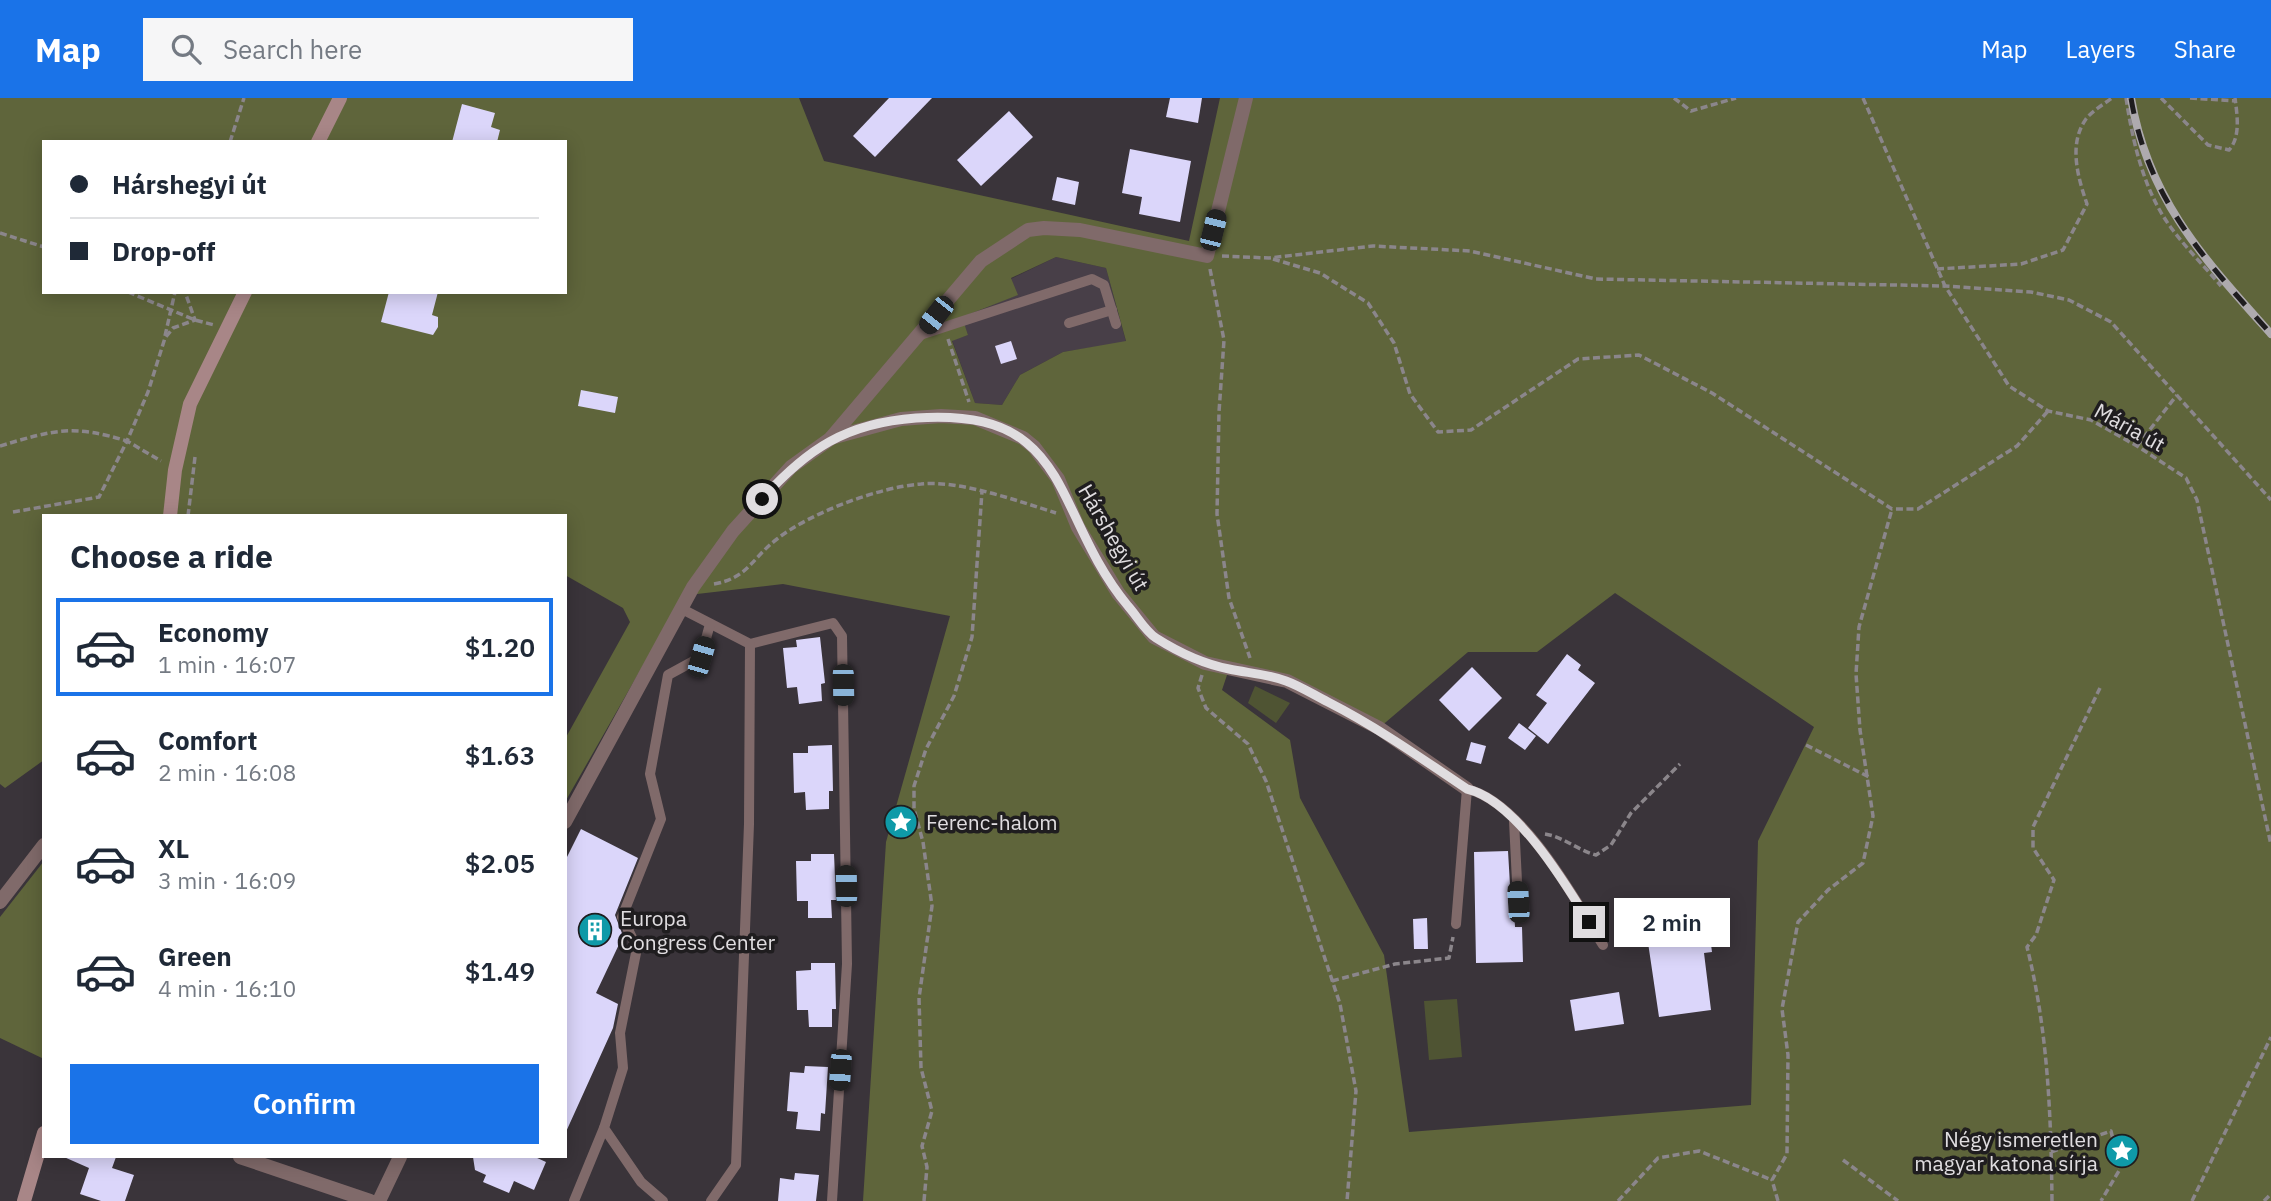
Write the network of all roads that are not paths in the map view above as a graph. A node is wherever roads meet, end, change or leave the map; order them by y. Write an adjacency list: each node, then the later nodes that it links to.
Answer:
1 (340, 98): 3 (main road)
2 (1246, 98): 8 (street, Hárshegyi út)
3 (319, 140)
4 (244, 294): 10 (main road)
5 (1112, 310): 6 (lane); 7 (lane); 8 (lane)
6 (1069, 323)
7 (1116, 324)
8 (920, 335): 9 (street, Hárshegyi út)
9 (830, 439): 11 (street, Hárshegyi út); 14 (street, Hárshegyi út)
10 (170, 514)
11 (682, 610): 12 (lane); 15 (street, Hárshegyi út)
12 (710, 624): 13 (lane); 22 (lane)
13 (750, 645): 31 (lane); 32 (lane)
14 (1467, 789): 16 (lane); 20 (lane)
15 (567, 818)
16 (1514, 821): 19 (lane); 21 (lane)
17 (42, 848): 18 (street)
18 (0, 902)
19 (1518, 902)
20 (1455, 923)
21 (1603, 945)
22 (604, 1128): 29 (lane); 30 (lane)
23 (42, 1140): 26 (main road)
24 (243, 1158): 27 (street)
25 (400, 1158): 28 (street)
26 (24, 1201)
27 (370, 1201)
28 (379, 1201)
29 (574, 1201)
30 (663, 1201)
31 (711, 1201)
32 (832, 1201)

